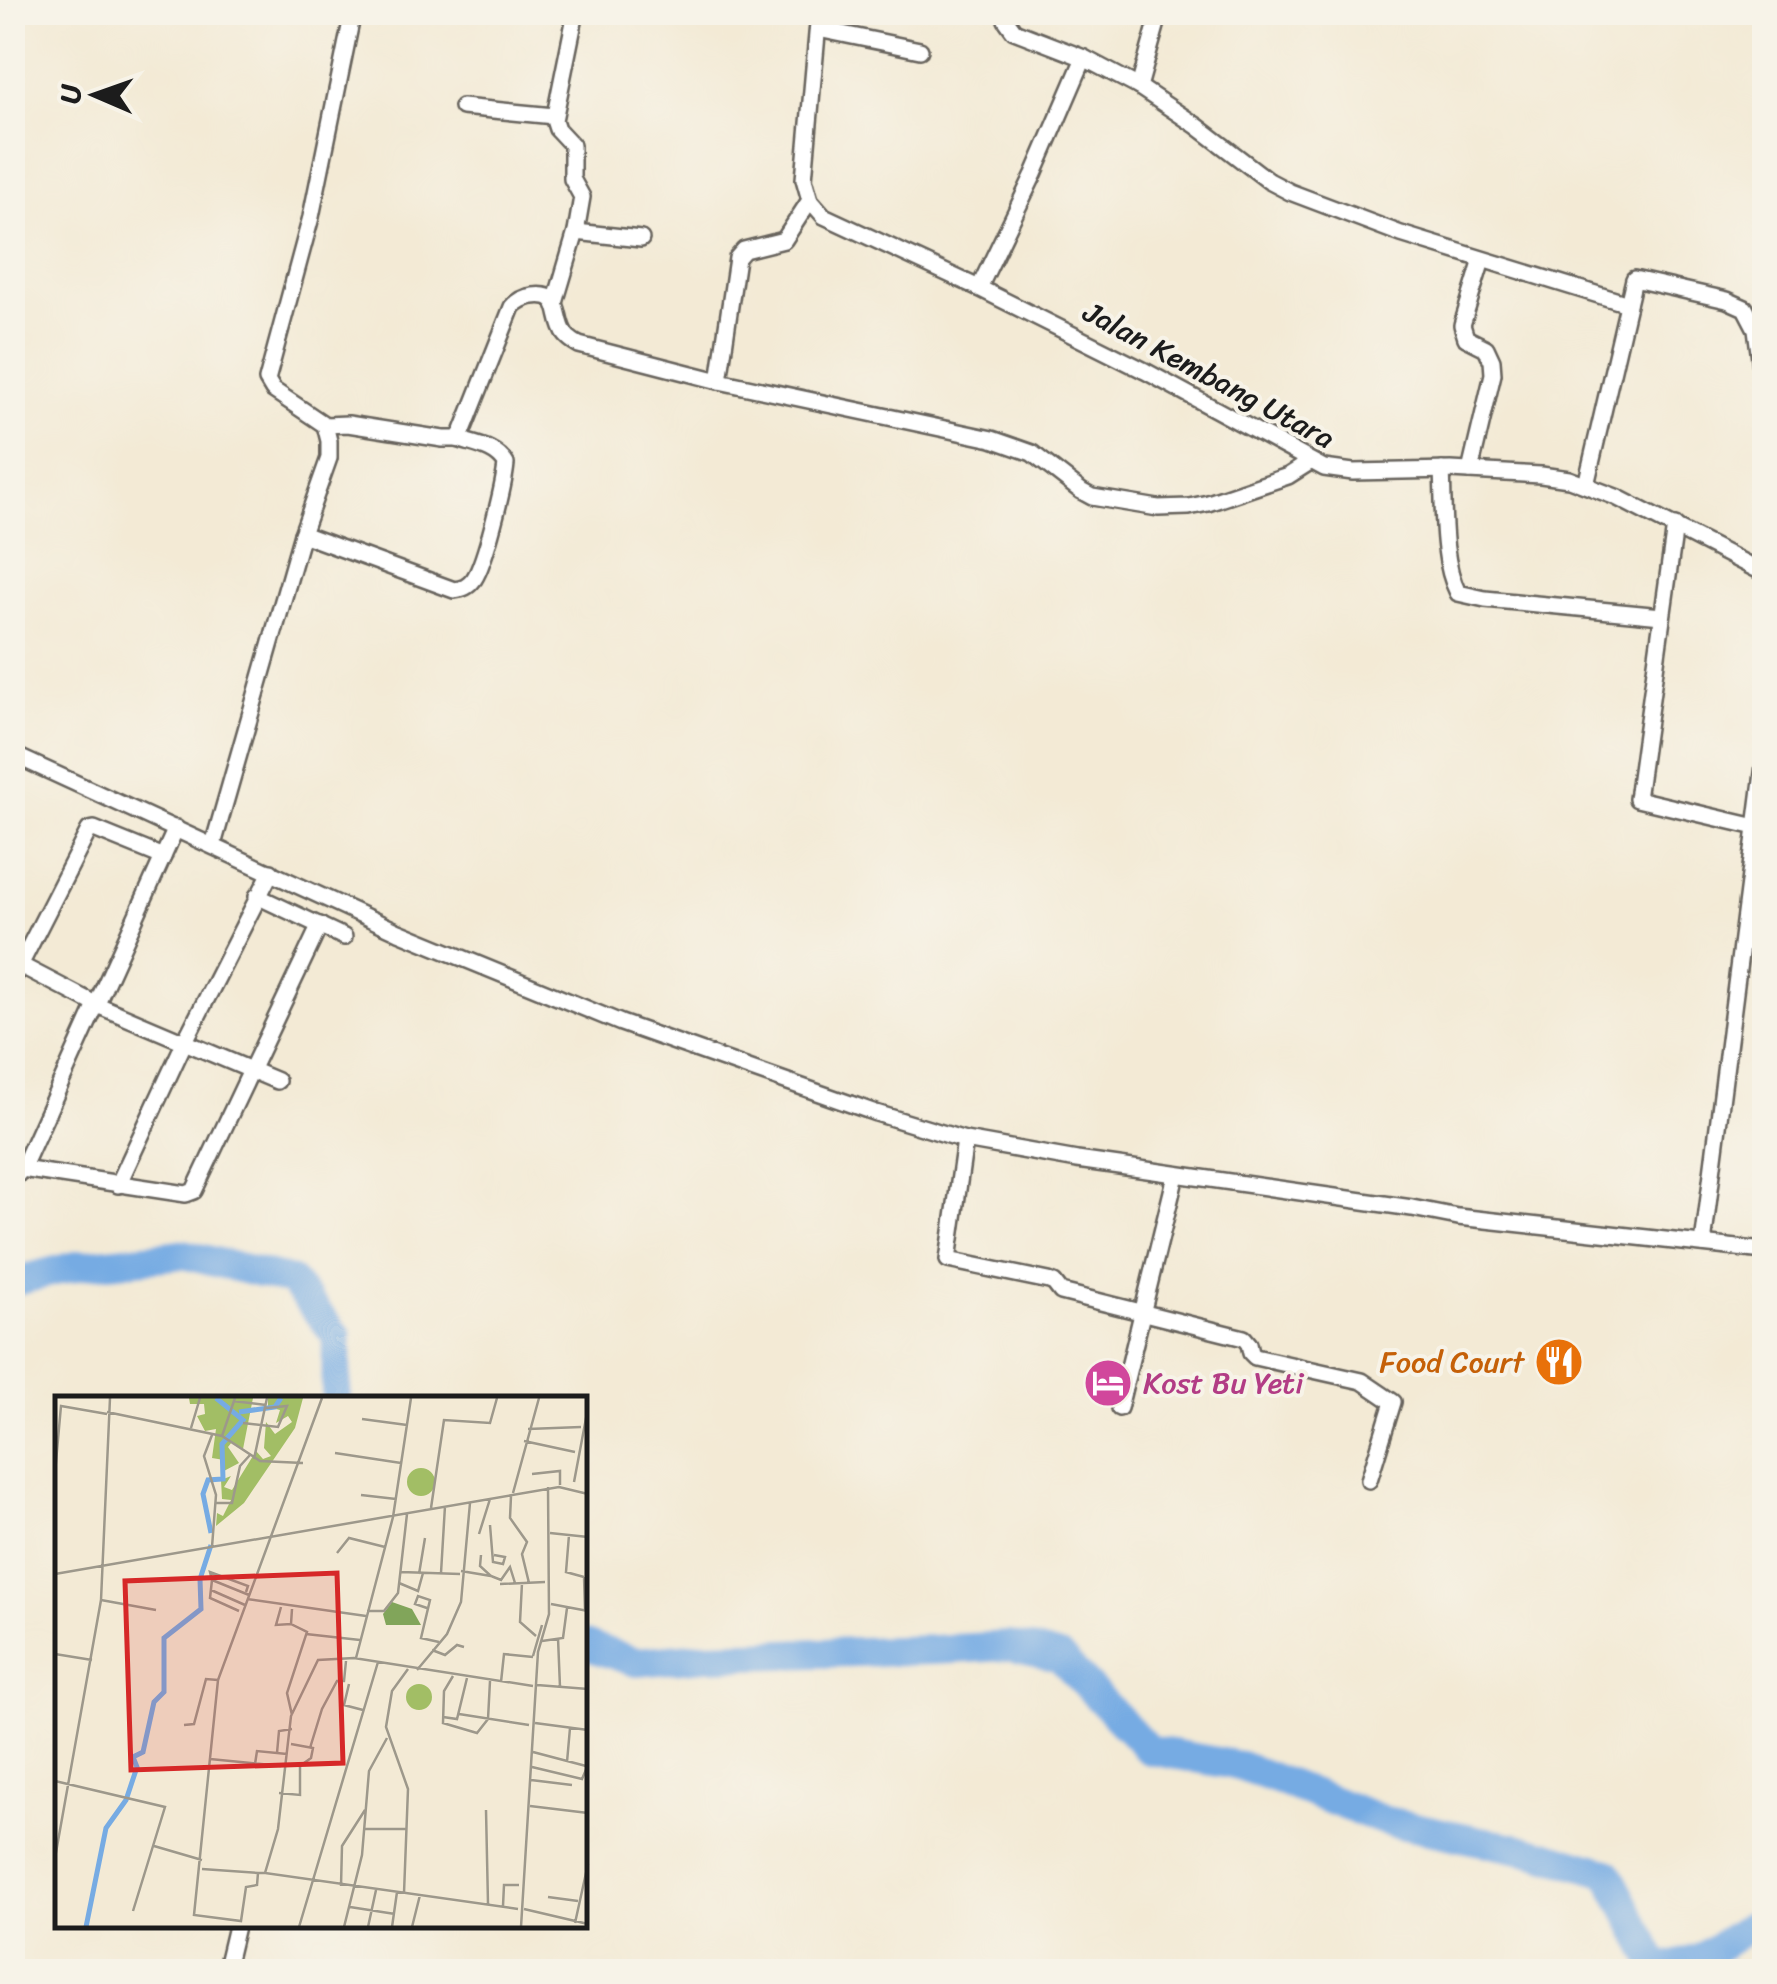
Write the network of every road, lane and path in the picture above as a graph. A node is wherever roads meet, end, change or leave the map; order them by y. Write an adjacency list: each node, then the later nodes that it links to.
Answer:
1 (353, 12): 20 (street)
2 (576, 12): 10 (street)
3 (1006, 12): 7 (street)
4 (1160, 12): 8 (street)
5 (819, 21): 6 (street); 11 (street)
6 (920, 50)
7 (1084, 58): 8 (street); 15 (street)
8 (1138, 87): 14 (street)
9 (462, 108): 10 (street)
10 (554, 116): 12 (street)
11 (810, 200): 15 (street, Jalan Kembang Utara); 18 (street)
12 (576, 232): 13 (street); 16 (street)
13 (642, 239)
14 (1482, 260): 17 (street); 24 (street)
15 (979, 288): 22 (street, Jalan Kembang Utara)
16 (556, 303): 18 (street); 21 (street)
17 (1628, 304): 19 (street); 25 (street)
18 (719, 382): 22 (street)
19 (1764, 388)
20 (326, 425): 21 (street); 27 (street)
21 (458, 439): 27 (street)
22 (1310, 462): 23 (street, Jalan Kembang Utara)
23 (1442, 470): 24 (street, Jalan Kembang Utara); 29 (street)
24 (1470, 471): 25 (street, Jalan Kembang Utara)
25 (1586, 485): 26 (street, Jalan Kembang Utara)
26 (1675, 526): 28 (street, Jalan Kembang Utara); 29 (street)
27 (302, 534): 34 (street)
28 (1764, 573)
29 (1662, 616): 32 (street)
30 (12, 754): 33 (street)
31 (1764, 765): 32 (street)
32 (1756, 827): 49 (street)
33 (176, 828): 34 (street); 35 (street)
34 (213, 845): 36 (street)
35 (163, 857): 40 (street); 41 (street)
36 (271, 872): 37 (street); 45 (street)
37 (258, 896): 38 (street); 42 (street)
38 (320, 925): 39 (street); 43 (street)
39 (344, 936)
40 (16, 973): 41 (street)
41 (96, 1004): 42 (street); 46 (street)
42 (185, 1041): 43 (street); 48 (street)
43 (250, 1069): 44 (street); 48 (street)
44 (277, 1082)
45 (965, 1140): 47 (street); 51 (street)
46 (17, 1175): 48 (street)
47 (1176, 1175): 49 (street); 51 (street)
48 (118, 1185)
49 (1703, 1244): 50 (street)
50 (1764, 1252)
51 (1142, 1311): 52 (street); 53 (street)
52 (1119, 1408)
53 (1370, 1477)
54 (236, 1929): 55 (street)
55 (225, 1972)

